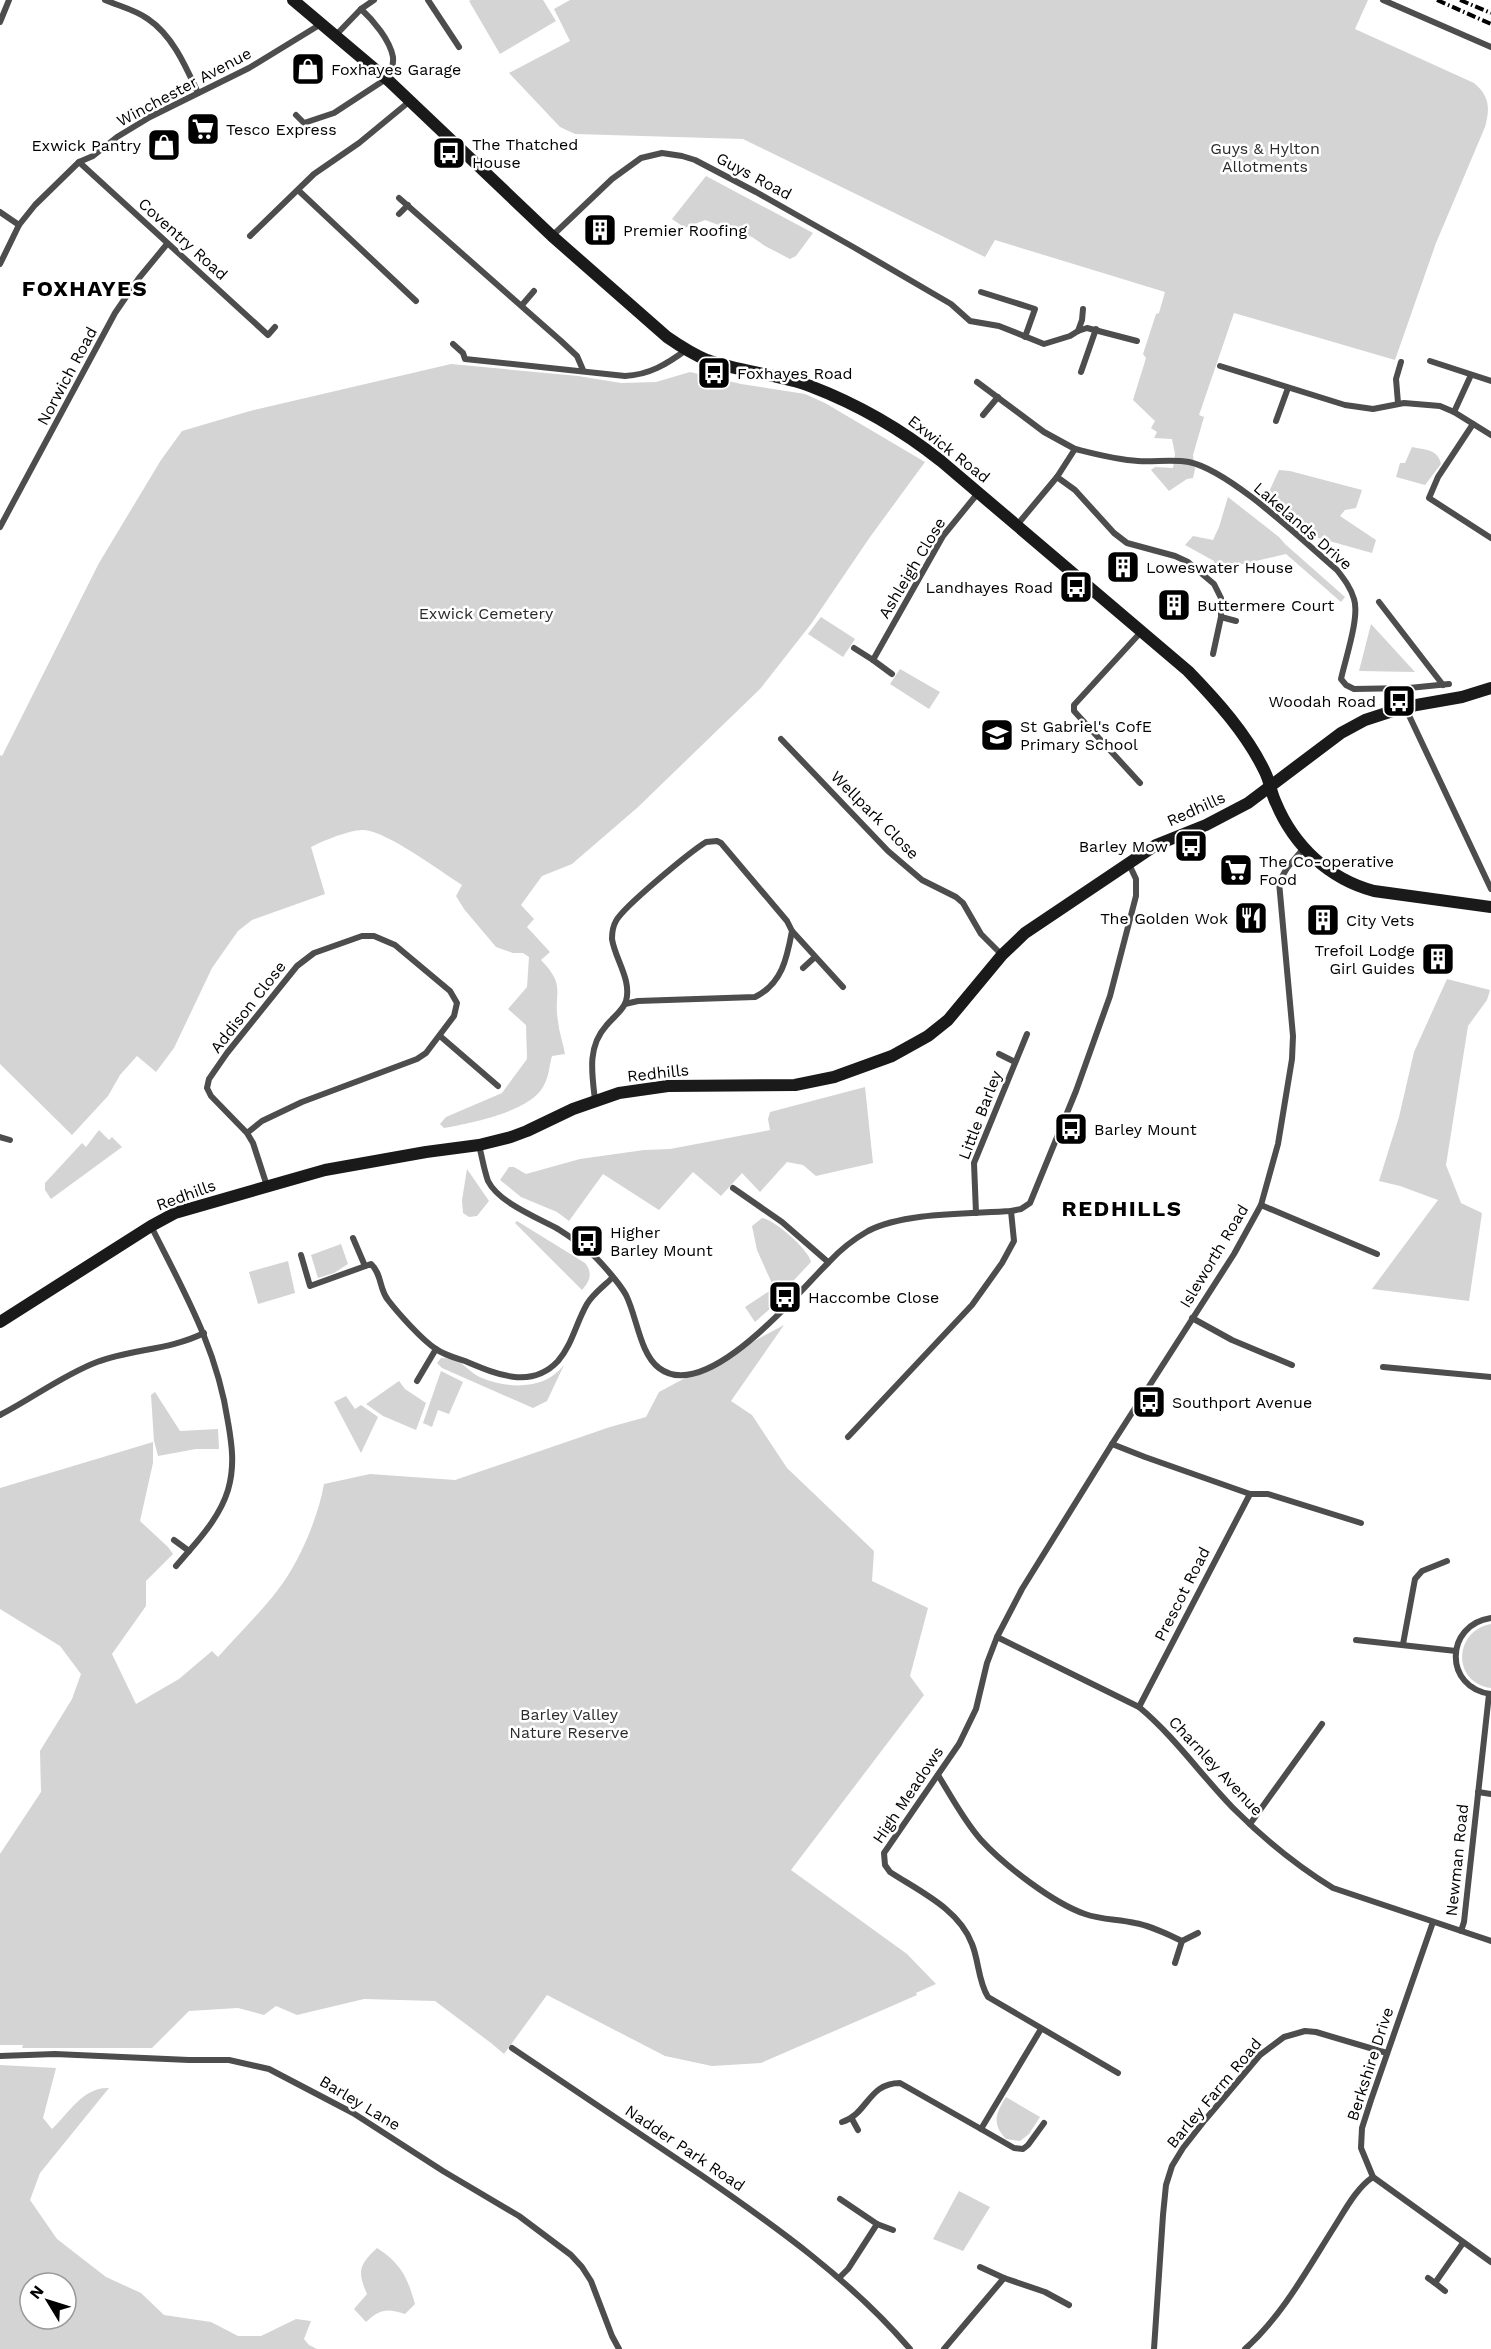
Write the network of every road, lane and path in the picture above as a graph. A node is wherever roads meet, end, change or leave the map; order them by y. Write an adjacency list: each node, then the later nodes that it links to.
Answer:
1 (9, 0): 8 (street)
2 (105, 0): 14 (street)
3 (293, 0): 9 (street, Exwick Road)
4 (374, 0): 7 (street)
5 (428, 0): 12 (street)
6 (1383, 0): 11 (street)
7 (361, 9): 10 (street); 13 (street)
8 (0, 22)
9 (321, 24): 10 (street, Exwick Road); 14 (street, Winchester Avenue)
10 (335, 37): 13 (street, Exwick Road)
11 (1491, 46)
12 (459, 47)
13 (387, 80): 15 (street, Exwick Road); 16 (street)
14 (198, 93): 17 (street, Winchester Avenue)
15 (410, 101): 18 (street); 25 (street, Exwick Road)
16 (296, 115)
17 (79, 162): 23 (street, Winchester Avenue); 26 (street, Coventry Road)
18 (298, 190): 24 (street); 30 (street)
19 (399, 198): 20 (street)
20 (408, 205): 22 (street); 31 (street)
21 (0, 212): 23 (street)
22 (399, 214)
23 (19, 225): 27 (street, Winchester Avenue)
24 (250, 236)
25 (552, 236): 37 (street, Guys Road); 41 (street, Exwick Road)
26 (167, 244): 36 (street, Coventry Road); 62 (street, Norwich Road)
27 (0, 264)
28 (534, 291): 31 (street)
29 (981, 292): 37 (street)
30 (416, 301)
31 (522, 305): 45 (street)
32 (1083, 309): 35 (street)
33 (275, 327): 36 (street)
34 (1096, 329): 35 (street, Guys Road); 38 (street); 46 (street)
35 (1078, 331): 37 (street, Guys Road)
36 (268, 336): 39 (street)
37 (1024, 337)
38 (1137, 341)
39 (262, 342)
40 (453, 344): 45 (street)
41 (686, 350): 45 (street); 60 (street, Exwick Road)
42 (1430, 361): 47 (street)
43 (1401, 362): 52 (street)
44 (1220, 366): 50 (street)
45 (583, 370)
46 (1081, 372)
47 (1471, 375): 48 (street); 53 (street)
48 (1491, 381)
49 (977, 382): 51 (street, Lakelands Drive)
50 (1288, 388): 52 (street); 55 (street)
51 (998, 397): 54 (street); 58 (street, Lakelands Drive)
52 (1398, 403): 53 (street)
53 (1454, 412): 56 (street)
54 (983, 415)
55 (1276, 421)
56 (1473, 424): 57 (street); 63 (street)
57 (1491, 435)
58 (1075, 449): 59 (street); 64 (street, Lakelands Drive)
59 (1056, 477): 61 (street); 65 (street)
60 (978, 493): 61 (street, Exwick Road); 70 (street, Ashleigh Close)
61 (1017, 525): 67 (street, Exwick Road)
62 (0, 527)
63 (1491, 538)
64 (1379, 602)
65 (1221, 617): 66 (street); 69 (street)
66 (1236, 621)
67 (1141, 632): 75 (street); 76 (street, Exwick Road)
68 (854, 648): 70 (street)
69 (1213, 654)
70 (873, 660): 71 (street)
71 (892, 674)
72 (1491, 688): 73 (street, Redhills)
73 (1405, 707): 76 (street, Redhills); 79 (street)
74 (781, 739): 82 (street, Wellpark Close)
75 (1140, 783)
76 (1270, 785): 77 (street, Exwick Road); 78 (street, Redhills)
77 (1305, 848): 80 (street, Exwick Road); 99 (street, Isleworth Road)
78 (1128, 862): 82 (street, Redhills); 100 (street)
79 (1491, 889)
80 (1491, 907)
81 (792, 931): 83 (street); 86 (street); 86 (street)
82 (1002, 955): 92 (street, Redhills)
83 (815, 957): 84 (street); 85 (street)
84 (803, 968)
85 (843, 987)
86 (625, 1005): 92 (street)
87 (1027, 1034): 90 (street, Little Barley)
88 (440, 1036): 91 (street); 93 (street, Addison Close); 93 (street, Addison Close)
89 (999, 1054): 90 (street, Little Barley)
90 (1015, 1062): 101 (street, Little Barley)
91 (498, 1086)
92 (595, 1100): 96 (street, Redhills)
93 (247, 1133): 97 (street, Addison Close)
94 (0, 1137): 95 (street)
95 (10, 1140)
96 (479, 1145): 97 (street, Redhills); 108 (street)
97 (267, 1186): 102 (street, Redhills)
98 (733, 1188): 106 (street)
99 (1261, 1205): 104 (street); 109 (street, Isleworth Road)
100 (1011, 1211): 101 (street); 118 (street)
101 (976, 1214): 106 (street)
102 (151, 1226): 110 (street, Redhills); 111 (street)
103 (353, 1238): 107 (street)
104 (1377, 1254)
105 (301, 1256): 107 (street)
106 (828, 1262): 108 (street)
107 (365, 1266): 112 (street)
108 (612, 1278): 112 (street)
109 (1192, 1318): 113 (street); 119 (street, Isleworth Road)
110 (0, 1322)
111 (204, 1333): 117 (street); 123 (street)
112 (436, 1349): 116 (street)
113 (1292, 1365)
114 (1383, 1367): 115 (street)
115 (1491, 1377)
116 (417, 1381)
117 (0, 1415)
118 (848, 1437)
119 (1112, 1444): 120 (street); 127 (street, Isleworth Road)
120 (1250, 1494): 121 (street); 132 (street, Prescot Road)
121 (1361, 1523)
122 (174, 1540): 123 (street)
123 (189, 1551): 125 (street)
124 (1447, 1561): 129 (street)
125 (176, 1566)
126 (1491, 1618): 130 (street)
127 (997, 1637): 132 (street, Charnley Avenue); 134 (street, High Meadows)
128 (1356, 1640): 129 (street)
129 (1403, 1644): 130 (street)
130 (1456, 1651): 131 (street, Newman Road)
131 (1490, 1694): 135 (street, Newman Road)
132 (1139, 1707): 137 (street, Charnley Avenue)
133 (1322, 1724): 137 (street)
134 (938, 1775): 141 (street); 144 (street, High Meadows)
135 (1478, 1792): 136 (street, Newman Road); 139 (street, Newman Road)
136 (1491, 1794)
137 (1250, 1824): 138 (street, Charnley Avenue)
138 (1433, 1922): 139 (street, Charnley Avenue); 146 (street, Berkshire Drive)
139 (1461, 1931): 142 (street, Charnley Avenue)
140 (1198, 1934): 141 (street)
141 (1182, 1941): 143 (street)
142 (1491, 1941)
143 (1175, 1963)
144 (1041, 2029): 148 (street, High Meadows); 152 (street)
145 (512, 2048): 161 (street, Nadder Park Road)
146 (1387, 2054): 154 (street, Berkshire Drive); 170 (street, Barley Farm Road)
147 (0, 2056): 167 (street, Barley Lane)
148 (1118, 2073)
149 (852, 2119): 150 (street); 152 (street); 153 (street)
150 (842, 2122)
151 (1044, 2123): 152 (street)
152 (981, 2129)
153 (858, 2130)
154 (1373, 2177): 158 (street); 171 (street)
155 (840, 2199): 156 (street)
156 (877, 2224): 157 (street); 161 (street)
157 (893, 2230)
158 (1463, 2243): 159 (street); 164 (street)
159 (1491, 2262)
160 (980, 2266): 162 (street)
161 (839, 2278): 168 (street, Nadder Park Road)
162 (1004, 2278): 166 (street); 169 (street)
163 (1428, 2278): 164 (street)
164 (1435, 2283): 165 (street)
165 (1445, 2291)
166 (1069, 2305)
167 (619, 2349)
168 (910, 2349)
169 (944, 2349)
170 (1154, 2349)
171 (1245, 2349)

